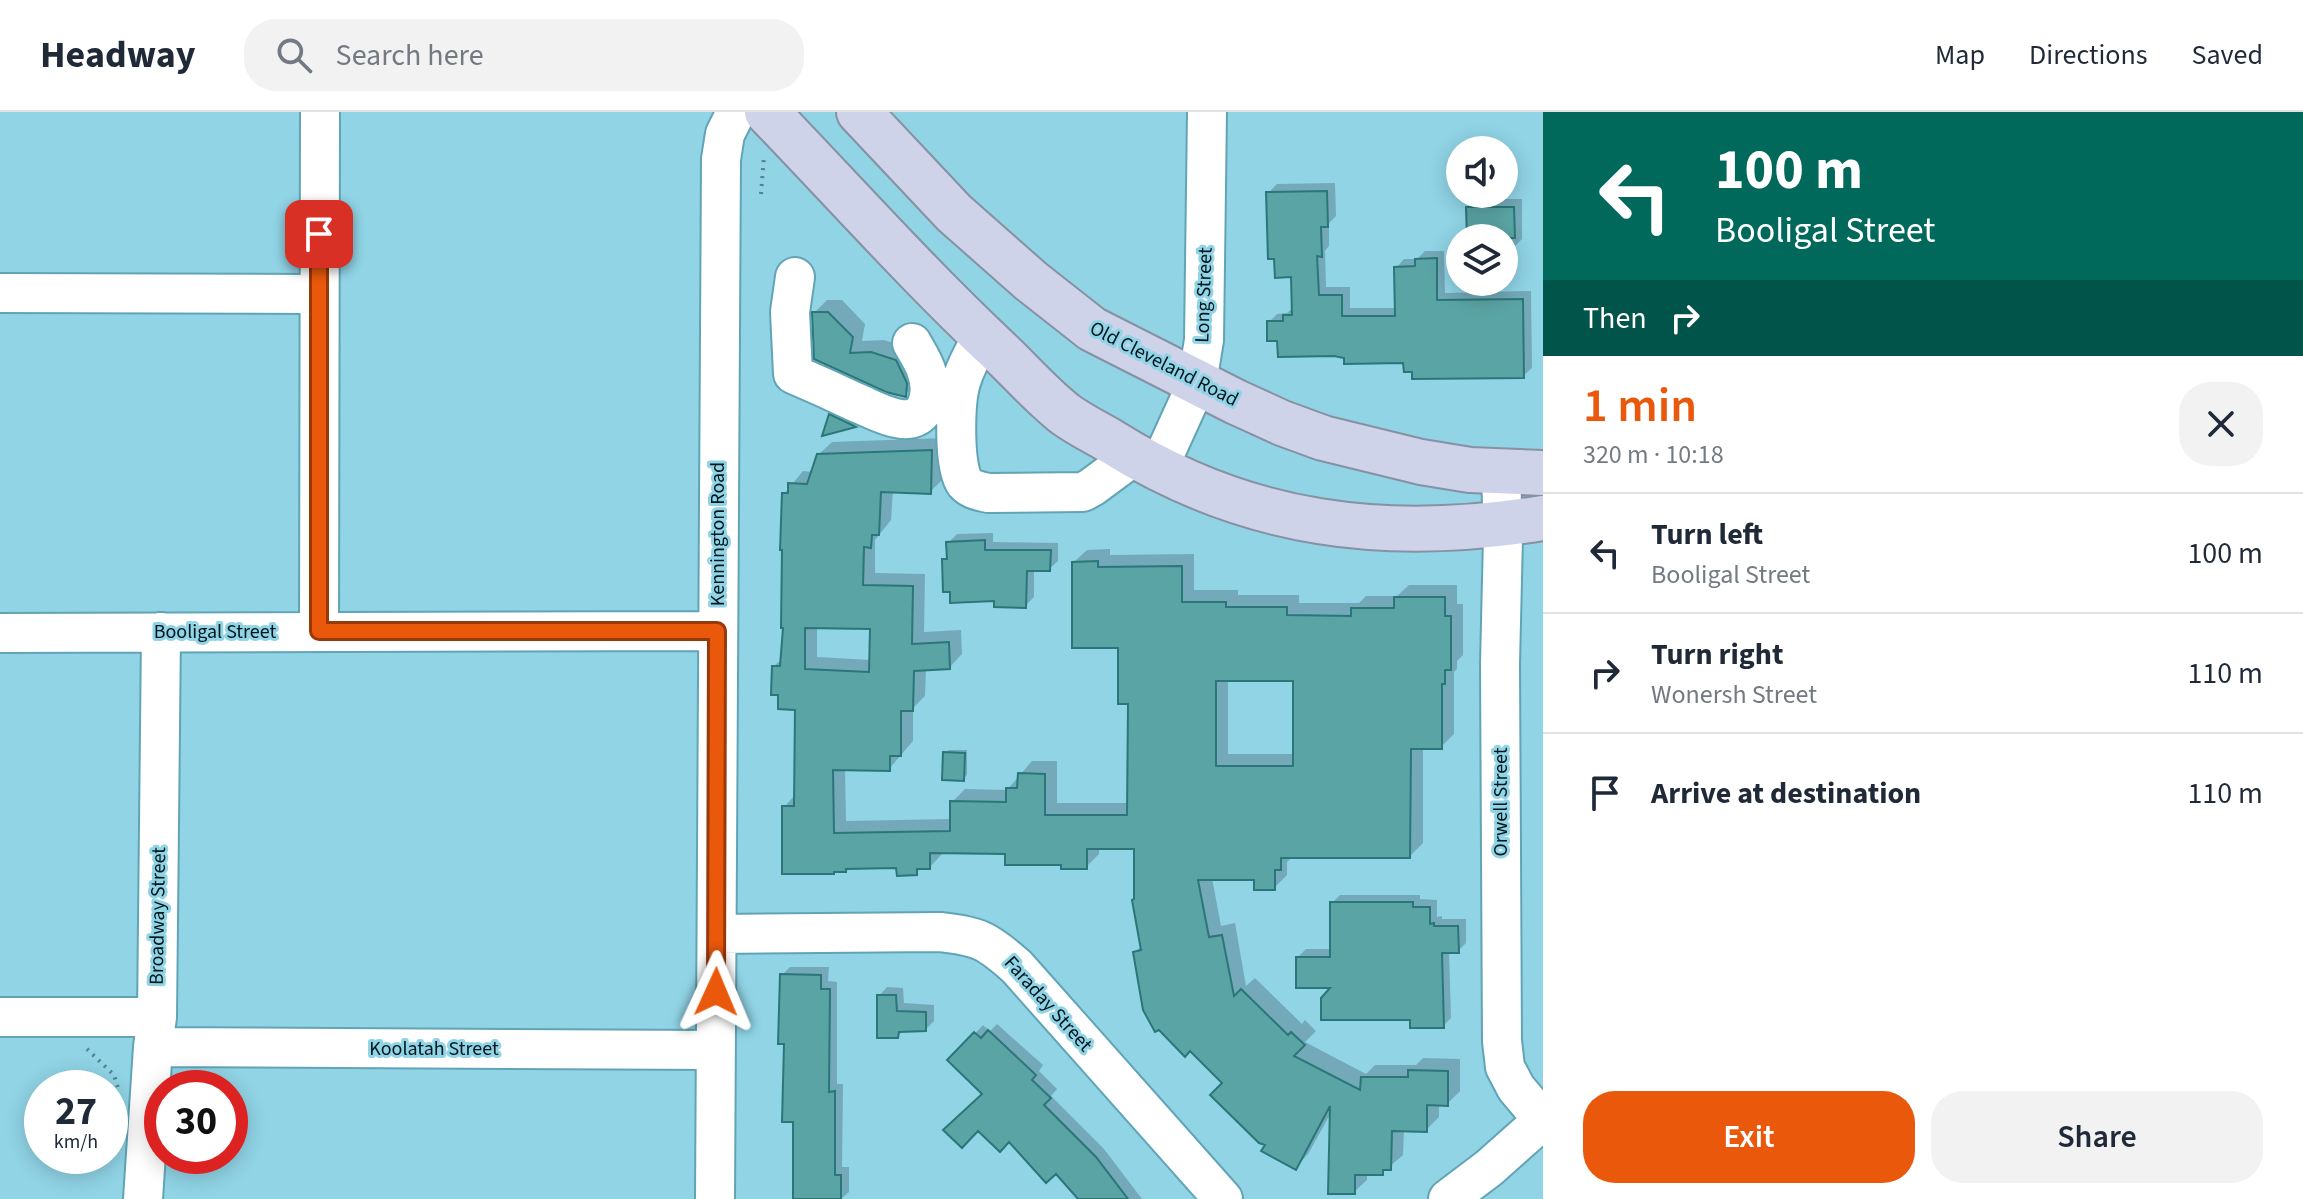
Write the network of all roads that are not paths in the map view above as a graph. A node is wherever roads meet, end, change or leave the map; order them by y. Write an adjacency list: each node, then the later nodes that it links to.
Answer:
1 (320, 112): 8 (street)
2 (736, 112): 16 (street, Kennington Road)
3 (859, 112): 11 (highway, Old Cleveland Road)
4 (1207, 112): 11 (street, Long Street)
5 (766, 130): 9 (highway)
6 (795, 277): 10 (street)
7 (0, 293): 8 (street)
8 (319, 294): 15 (street)
9 (983, 336): 12 (highway); 12 (street)
10 (912, 343)
11 (1197, 383): 12 (street, Long Street); 13 (highway, Old Cleveland Road)
12 (1146, 463): 14 (highway)
13 (1522, 472): 14 (street, Orwell Street)
14 (1523, 521): 23 (street, Orwell Street)
15 (319, 631): 16 (street, Booligal Street); 17 (street, Booligal Street)
16 (717, 631): 19 (street, Kennington Road)
17 (161, 632): 18 (street, Booligal Street); 21 (street, Broadway Street)
18 (0, 633)
19 (717, 934): 22 (street, Kennington Road); 26 (street, Faraday Street)
20 (0, 1017): 21 (street, Koolatah Street)
21 (155, 1032): 22 (street, Koolatah Street); 24 (street, Broadway Street)
22 (715, 1050): 25 (street, Kennington Road)
23 (1543, 1120): 27 (street)
24 (143, 1199)
25 (715, 1199)
26 (1223, 1199)
27 (1448, 1199)

